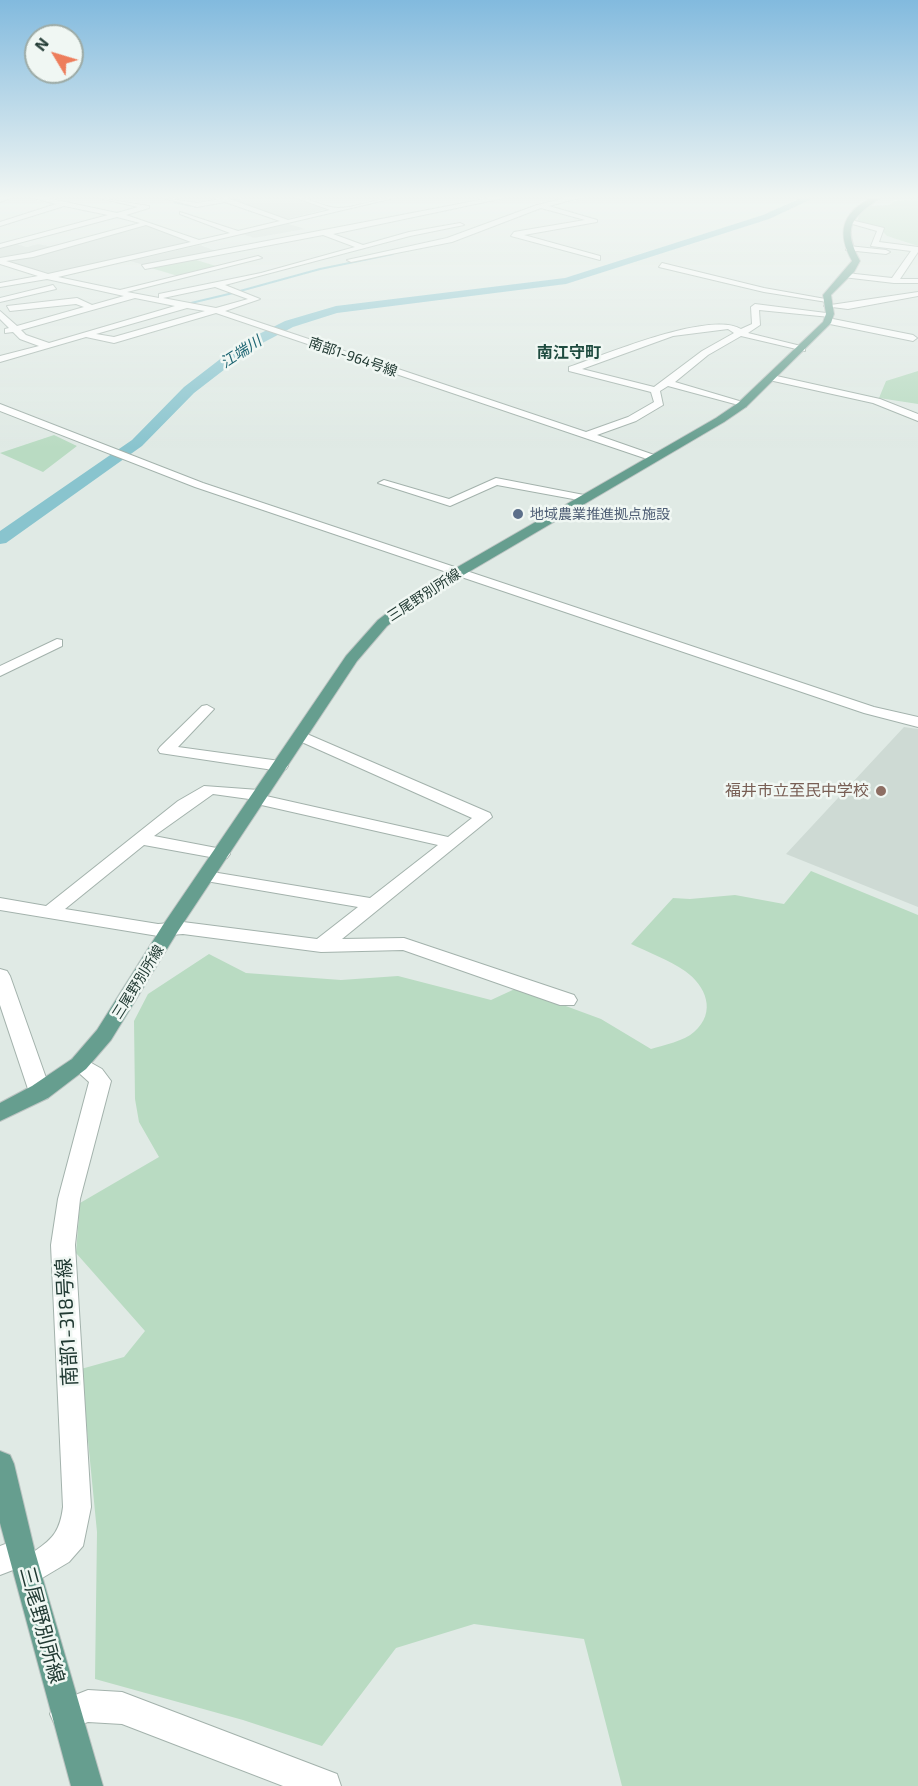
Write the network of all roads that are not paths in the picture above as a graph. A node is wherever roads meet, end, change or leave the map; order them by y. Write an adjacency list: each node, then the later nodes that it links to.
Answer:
1 (21, 281): 9 (street)
2 (61, 281): 8 (street, 南部1-964号線)
3 (80, 281): 8 (street)
4 (161, 281): 11 (street)
5 (231, 281): 10 (street)
6 (729, 281): 18 (street)
7 (839, 281): 18 (main road, 三尾野別所線)
8 (69, 284): 11 (street, 南部1-964号線); 15 (street)
9 (0, 285)
10 (216, 285): 14 (street); 19 (street)
11 (117, 292): 13 (street, 南部1-964号線)
12 (918, 294): 18 (street)
13 (138, 295): 14 (street, 南部1-964号線); 17 (street)
14 (155, 298): 16 (street, 南部1-964号線)
15 (0, 300)
16 (187, 305): 19 (street, 南部1-964号線); 21 (street)
17 (95, 309): 20 (street); 21 (street); 23 (street)
18 (828, 310): 25 (street); 27 (street); 29 (main road, 三尾野別所線)
19 (218, 311): 22 (street); 37 (street, 南部1-964号線)
20 (0, 313): 23 (street)
21 (129, 320): 22 (street); 26 (street)
22 (161, 326): 26 (street)
23 (14, 330): 24 (street); 28 (street)
24 (0, 332)
25 (741, 333): 29 (street); 32 (street); 33 (street)
26 (86, 334): 28 (street)
27 (913, 338)
28 (49, 346): 30 (street)
29 (802, 349): 31 (main road, 三尾野別所線)
30 (0, 359)
31 (772, 378): 34 (main road, 三尾野別所線); 36 (street)
32 (669, 383): 33 (street); 34 (street)
33 (655, 390): 37 (street)
34 (742, 405): 38 (main road, 三尾野別所線)
35 (1, 408): 41 (street)
36 (918, 418)
37 (585, 436): 38 (street, 南部1-964号線)
38 (653, 458): 40 (main road, 三尾野別所線)
39 (384, 483): 40 (street)
40 (584, 498): 41 (main road, 三尾野別所線)
41 (458, 572): 45 (street); 46 (main road, 三尾野別所線)
42 (57, 644): 43 (street)
43 (0, 672)
44 (207, 709): 47 (street)
45 (918, 722)
46 (300, 736): 47 (main road, 三尾野別所線); 50 (street)
47 (280, 766): 48 (main road, 三尾野別所線)
48 (258, 797): 49 (street); 50 (street); 51 (main road, 三尾野別所線)
49 (140, 839): 51 (street); 55 (street)
50 (451, 843): 54 (street)
51 (220, 854): 52 (main road, 三尾野別所線)
52 (206, 876): 54 (street); 56 (main road, 三尾野別所線)
53 (0, 904): 55 (street)
54 (373, 904): 57 (street)
55 (50, 912): 56 (street)
56 (170, 929): 57 (street); 60 (main road, 三尾野別所線)
57 (321, 946): 59 (street)
58 (0, 976): 61 (street)
59 (567, 1000)
60 (79, 1064): 61 (main road, 三尾野別所線); 64 (street, 南部1-318号線)
61 (40, 1092): 62 (main road, 三尾野別所線)
62 (0, 1113)
63 (0, 1464): 64 (main road, 三尾野別所線)
64 (16, 1562): 65 (main road, 三尾野別所線)
65 (66, 1714): 66 (main road, 三尾野別所線); 67 (street)
66 (87, 1786)
67 (325, 1786)

